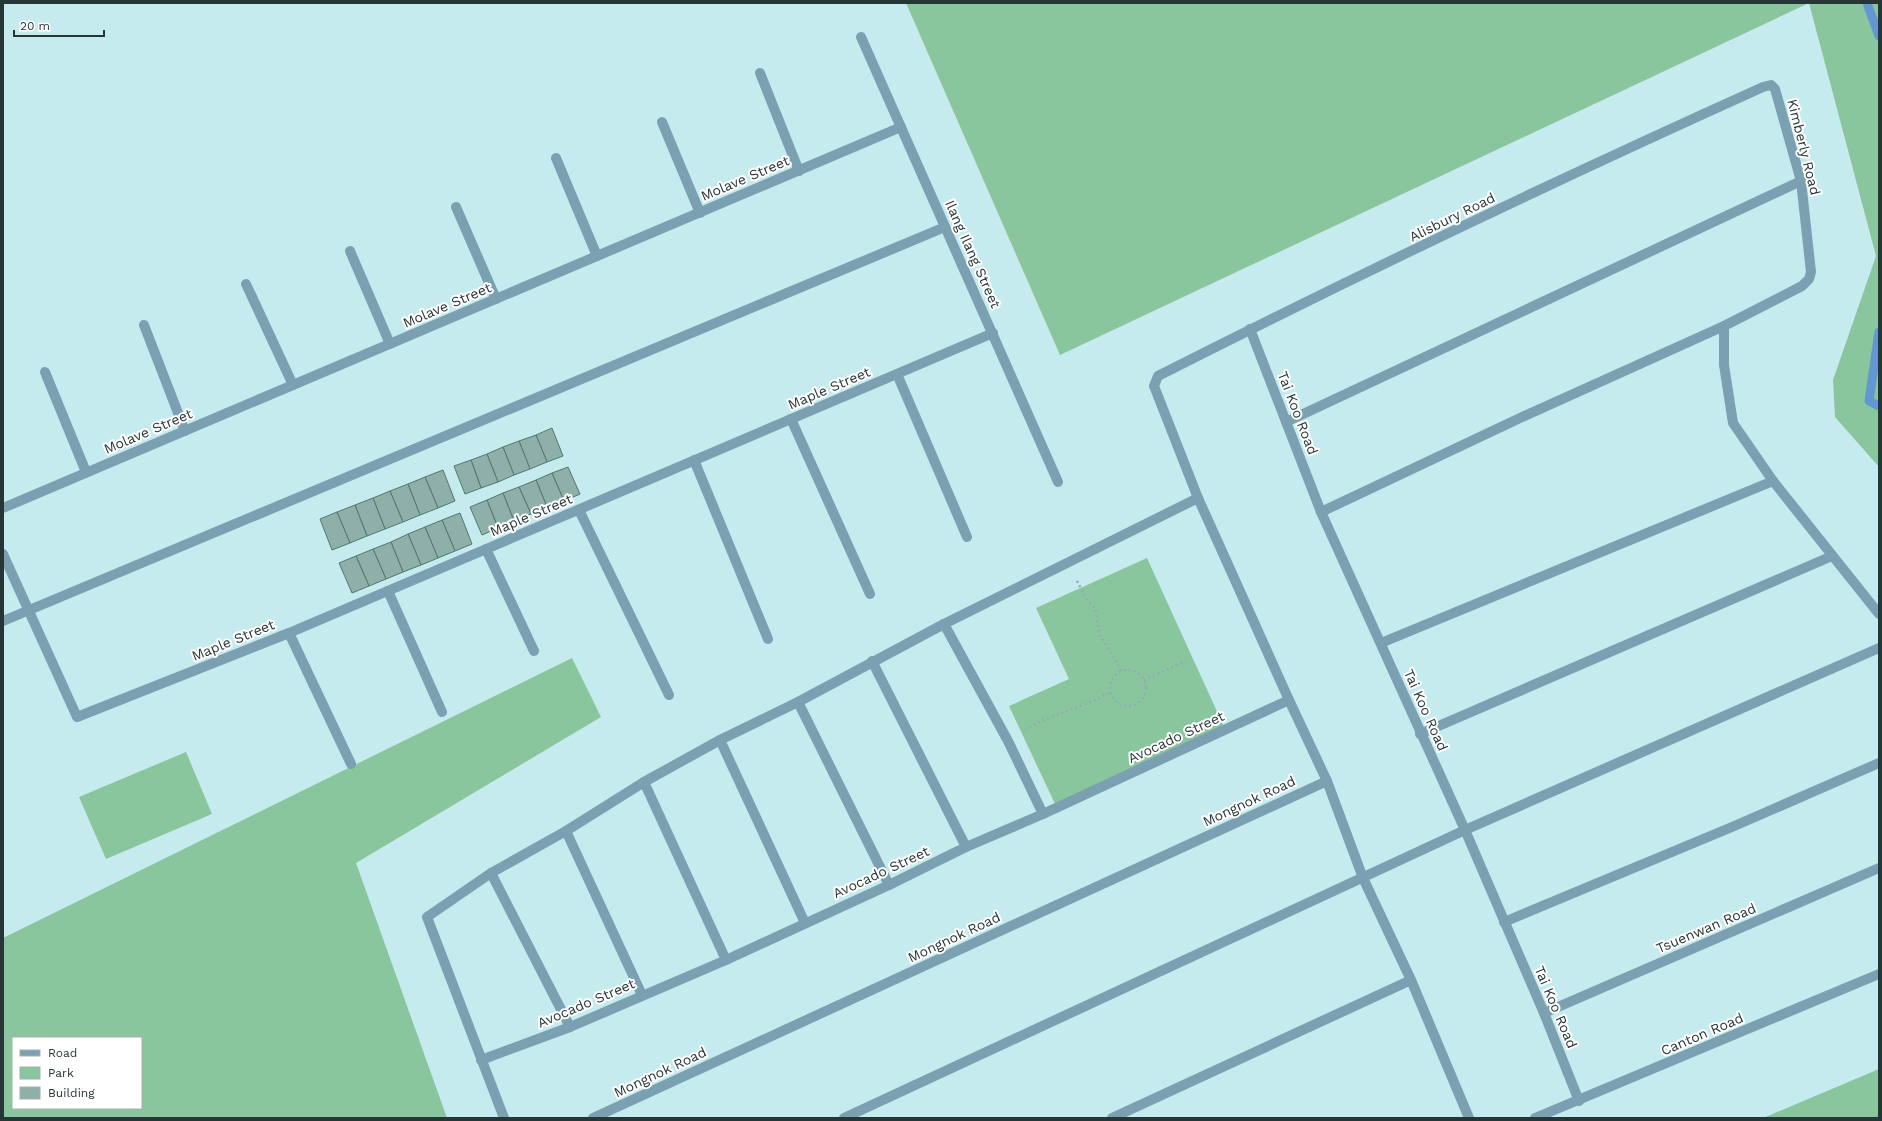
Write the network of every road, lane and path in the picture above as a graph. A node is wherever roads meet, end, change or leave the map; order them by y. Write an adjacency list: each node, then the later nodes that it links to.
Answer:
1 (861, 37): 5 (street, Ilang Ilang Street)
2 (760, 72): 7 (street)
3 (1770, 85): 8 (street, Kimberly Road); 18 (street, Alisbury Road)
4 (662, 122): 10 (street)
5 (901, 128): 7 (street, Molave Street); 11 (street, Ilang Ilang Street)
6 (556, 158): 13 (street)
7 (799, 171): 10 (street, Molave Street)
8 (1801, 181): 17 (street, Kimberly Road); 25 (street)
9 (456, 207): 15 (street)
10 (700, 212): 13 (street, Molave Street)
11 (945, 227): 19 (street, Ilang Ilang Street); 42 (street)
12 (350, 250): 20 (street)
13 (597, 256): 15 (street, Molave Street)
14 (246, 284): 23 (street)
15 (496, 299): 20 (street, Molave Street)
16 (144, 325): 26 (street)
17 (1724, 326): 29 (street); 34 (street)
18 (1250, 329): 25 (street, Tai Koo Road); 31 (street, Alisbury Road)
19 (993, 333): 22 (street, Maple Street); 30 (street, Ilang Ilang Street)
20 (390, 344): 23 (street, Molave Street)
21 (45, 372): 28 (street)
22 (897, 374): 24 (street, Maple Street); 35 (street)
23 (293, 385): 26 (street, Molave Street)
24 (791, 419): 27 (street, Maple Street); 41 (street)
25 (1286, 422): 34 (street, Tai Koo Road)
26 (185, 431): 28 (street, Molave Street)
27 (694, 460): 33 (street, Maple Street); 47 (street)
28 (86, 472): 32 (street, Molave Street)
29 (1773, 481): 38 (street); 48 (street)
30 (1058, 482)
31 (1198, 498): 39 (street); 57 (street)
32 (3, 508)
33 (579, 510): 36 (street, Maple Street); 56 (street)
34 (1321, 512): 48 (street, Tai Koo Road)
35 (967, 536)
36 (486, 549): 40 (street, Maple Street); 50 (street)
37 (3, 554): 42 (street)
38 (1832, 556): 43 (street); 60 (street)
39 (1067, 563): 45 (street); 53 (path)
40 (388, 591): 46 (street, Maple Street); 59 (street)
41 (870, 594)
42 (28, 611): 44 (street); 46 (street, Maple Street)
43 (1879, 614)
44 (3, 621)
45 (944, 624): 51 (street); 62 (street)
46 (289, 633): 64 (street)
47 (768, 639)
48 (1381, 643): 60 (street, Tai Koo Road)
49 (1879, 648): 68 (street)
50 (534, 651)
51 (872, 661): 58 (street); 70 (street)
52 (1186, 661): 54 (path)
53 (1122, 672): 54 (path); 55 (path)
54 (1144, 680): 55 (path)
55 (1110, 692): 62 (path)
56 (669, 695)
57 (1289, 700): 65 (street); 67 (street, Avocado Street)
58 (798, 702): 61 (street); 74 (street)
59 (442, 712)
60 (1420, 734): 68 (street, Tai Koo Road)
61 (720, 740): 66 (street); 76 (street)
62 (1008, 741): 67 (street)
63 (1879, 763): 75 (street)
64 (351, 764)
65 (1327, 781): 73 (street); 86 (street, Mongnok Road)
66 (644, 782): 69 (street); 77 (street)
67 (1043, 814): 70 (street, Avocado Street)
68 (1465, 830): 73 (street); 75 (street, Tai Koo Road)
69 (566, 831): 72 (street); 80 (street)
70 (966, 847): 74 (street, Avocado Street)
71 (1879, 868): 81 (street, Tsuenwan Road)
72 (491, 873): 82 (street); 83 (street)
73 (1363, 878): 79 (street); 87 (street)
74 (889, 885): 76 (street, Avocado Street)
75 (1504, 922): 81 (street, Tai Koo Road)
76 (805, 923): 77 (street, Avocado Street)
77 (726, 960): 80 (street, Avocado Street)
78 (1879, 974): 84 (street, Canton Road)
79 (1411, 980): 88 (street); 89 (street)
80 (642, 994): 82 (street, Avocado Street)
81 (1544, 1013): 84 (street, Tai Koo Road)
82 (570, 1027): 83 (street, Avocado Street)
83 (481, 1060): 85 (street)
84 (1579, 1101): 90 (street, Canton Road)
85 (504, 1118)
86 (593, 1118)
87 (844, 1118)
88 (1112, 1118)
89 (1470, 1118)
90 (1535, 1118)

